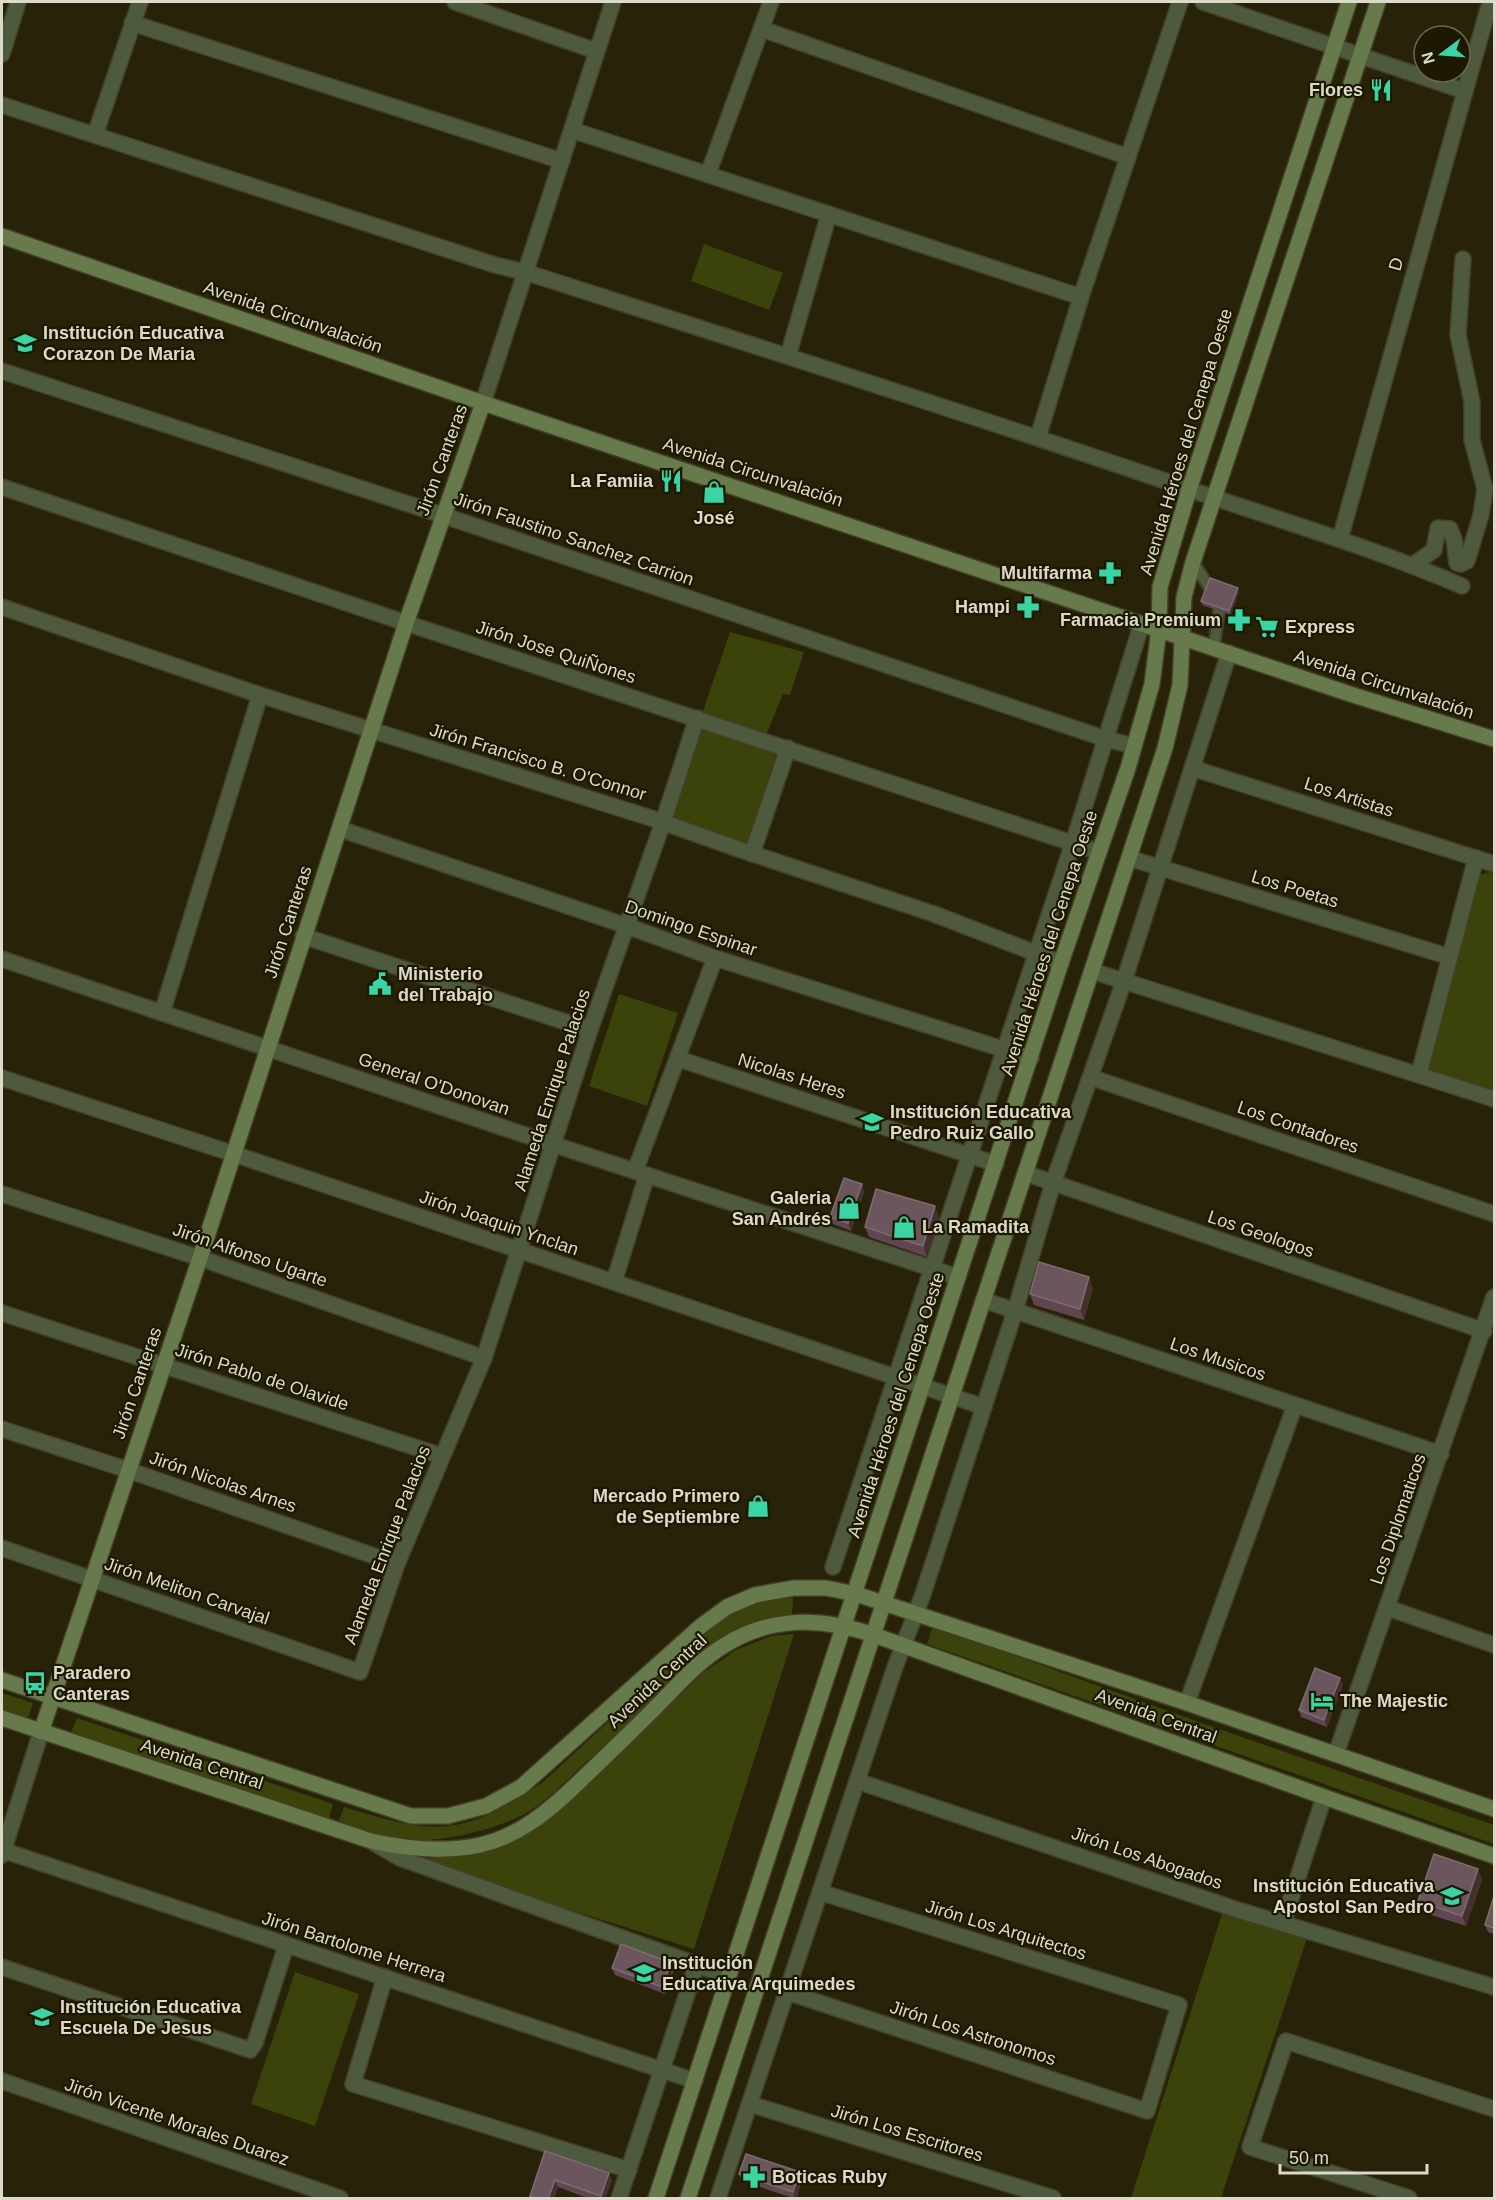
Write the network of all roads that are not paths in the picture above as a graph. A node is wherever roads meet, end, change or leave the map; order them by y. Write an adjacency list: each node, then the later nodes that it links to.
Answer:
1 (18, 2): 16 (street)
2 (140, 2): 12 (street)
3 (455, 2): 11 (street)
4 (613, 2): 15 (street, Jirón Canteras)
5 (771, 2): 13 (street)
6 (1180, 2): 22 (street)
7 (1203, 2): 14 (street)
8 (1349, 2): 14 (main road, Avenida Héroes del Cenepa Oeste)
9 (1378, 2): 17 (main road)
10 (1493, 2): 18 (street, D)
11 (490, 7): 15 (street)
12 (132, 23): 21 (street); 23 (street)
13 (762, 29): 22 (street); 24 (street)
14 (1335, 46): 17 (street); 35 (main road, Avenida Héroes del Cenepa Oeste)
15 (596, 51): 20 (street, Jirón Canteras)
16 (2, 54)
17 (1360, 54): 18 (street); 36 (main road)
18 (1464, 91): 38 (street, D)
19 (2, 105): 21 (street)
20 (572, 130): 23 (street, Jirón Canteras); 24 (street)
21 (95, 135): 28 (street)
22 (1128, 157): 29 (street)
23 (562, 161): 28 (street, Jirón Canteras)
24 (708, 174): 25 (street)
25 (829, 214): 29 (street); 30 (street)
26 (2, 236): 32 (main road, Avenida Circunvalación)
27 (1463, 259): 40 (street)
28 (525, 272): 30 (street); 32 (street, Jirón Canteras)
29 (1081, 297): 33 (street)
30 (788, 356): 33 (street)
31 (2, 371): 37 (street, Jirón Faustino Sanchez Carrion)
32 (483, 403): 37 (main road, Jirón Canteras); 46 (main road, Avenida Circunvalación)
33 (1038, 437): 35 (street)
34 (2, 487): 45 (street, Jirón Jose QuiÑones)
35 (1189, 490): 36 (street); 47 (main road, Avenida Héroes del Cenepa Oeste)
36 (1215, 498): 38 (street); 39 (main road)
37 (442, 515): 45 (main road, Jirón Canteras); 53 (street, Jirón Faustino Sanchez Carrion)
38 (1340, 539): 40 (street)
39 (1193, 562): 42 (lane); 48 (main road)
40 (1413, 565): 41 (street)
41 (1462, 586)
42 (1209, 587)
43 (2, 607): 50 (street, Jirón Francisco B. O'Connor)
44 (1218, 610): 49 (lane)
45 (406, 623): 51 (street, Jirón Jose QuiÑones); 52 (main road, Jirón Canteras)
46 (1142, 623): 47 (main road, Avenida Circunvalación); 53 (street)
47 (1159, 628): 48 (main road, Avenida Circunvalación); 55 (main road, Avenida Héroes del Cenepa Oeste)
48 (1183, 637): 49 (main road, Avenida Circunvalación); 63 (main road)
49 (1221, 650): 54 (main road, Avenida Circunvalación); 57 (street)
50 (260, 695): 52 (street, Jirón Francisco B. O'Connor); 76 (street)
51 (697, 718): 56 (street, Jirón Jose QuiÑones); 58 (street, Alameda Enrique Palacios)
52 (371, 730): 58 (street, Jirón Francisco B. O'Connor); 59 (main road, Jirón Canteras)
53 (1106, 739): 55 (street, Jirón Faustino Sanchez Carrion); 60 (street)
54 (1494, 739)
55 (1134, 746): 61 (main road, Avenida Héroes del Cenepa Oeste)
56 (788, 748): 60 (street, Jirón Jose QuiÑones); 62 (street)
57 (1192, 768): 64 (street, Los Artistas); 66 (street)
58 (663, 822): 62 (street, Jirón Francisco B. O'Connor); 67 (street, Alameda Enrique Palacios)
59 (340, 829): 67 (street, Domingo Espinar); 68 (main road, Jirón Canteras)
60 (1073, 843): 61 (street, Jirón Jose QuiÑones); 69 (street)
61 (1099, 852): 73 (main road, Avenida Héroes del Cenepa Oeste)
62 (752, 854): 69 (street, Jirón Francisco B. O'Connor)
63 (1129, 858): 66 (street, Los Poetas); 74 (main road)
64 (1476, 858): 65 (street, Los Artistas); 70 (street)
65 (1494, 864)
66 (1158, 867): 70 (street, Los Poetas); 75 (street)
67 (627, 926): 71 (street, Domingo Espinar); 77 (street, Alameda Enrique Palacios)
68 (303, 936): 77 (street); 78 (main road, Jirón Canteras)
69 (1036, 953): 73 (street, Jirón Francisco B. O'Connor); 79 (street)
70 (1450, 957): 82 (street)
71 (715, 958): 79 (street, Domingo Espinar); 81 (street)
72 (2, 959): 76 (street, General O'Donovan)
73 (1061, 963): 80 (main road, Avenida Héroes del Cenepa Oeste)
74 (1092, 971): 75 (street); 91 (main road)
75 (1124, 981): 82 (street); 83 (street)
76 (162, 1013): 78 (street, General O'Donovan)
77 (590, 1030): 86 (street, Alameda Enrique Palacios)
78 (268, 1048): 86 (street, General O'Donovan); 87 (main road, Jirón Canteras)
79 (1003, 1049): 80 (street, Domingo Espinar); 88 (street)
80 (1031, 1058): 89 (main road, Avenida Héroes del Cenepa Oeste)
81 (679, 1059): 88 (street, Nicolas Heres); 90 (street)
82 (1419, 1074): 85 (street)
83 (1090, 1077): 92 (street); 94 (street, Los Contadores)
84 (2, 1078): 87 (street, Jirón Joaquin Ynclan)
85 (1494, 1099)
86 (554, 1144): 90 (street, General O'Donovan); 95 (street, Alameda Enrique Palacios)
87 (234, 1154): 95 (street, Jirón Joaquin Ynclan); 96 (main road, Jirón Canteras)
88 (969, 1155): 89 (street, Nicolas Heres); 97 (street)
89 (996, 1164): 98 (main road, Avenida Héroes del Cenepa Oeste)
90 (641, 1173): 97 (street, General O'Donovan); 99 (street)
91 (1025, 1173): 92 (street, Los Geologos); 101 (main road)
92 (1053, 1183): 102 (street); 104 (street, Los Geologos)
93 (2, 1194): 96 (street, Jirón Alfonso Ugarte)
94 (1494, 1214)
95 (521, 1251): 99 (street, Jirón Joaquin Ynclan); 105 (street, Alameda Enrique Palacios)
96 (200, 1258): 105 (street, Jirón Alfonso Ugarte); 106 (main road, Jirón Canteras)
97 (932, 1269): 98 (street, General O'Donovan); 107 (street)
98 (958, 1277): 108 (main road, Avenida Héroes del Cenepa Oeste)
99 (614, 1282): 107 (street, Jirón Joaquin Ynclan)
100 (1494, 1297): 104 (street, Los Diplomaticos)
101 (983, 1300): 102 (street, Los Musicos); 109 (main road)
102 (1015, 1311): 110 (street, Los Musicos); 111 (street)
103 (2, 1312): 106 (street, Jirón Pablo de Olavide)
104 (1484, 1331): 113 (street, Los Diplomaticos)
105 (484, 1358): 114 (street, Alameda Enrique Palacios)
106 (164, 1365): 114 (street, Jirón Pablo de Olavide); 115 (main road, Jirón Canteras)
107 (895, 1376): 108 (street, Jirón Joaquin Ynclan); 118 (street)
108 (924, 1385): 109 (street, Jirón Joaquin Ynclan); 120 (main road, Avenida Héroes del Cenepa Oeste)
109 (951, 1396): 111 (street, Jirón Joaquin Ynclan); 121 (main road)
110 (1295, 1405): 113 (street, Los Musicos); 131 (street)
111 (984, 1407): 123 (street)
112 (2, 1429): 115 (street, Jirón Nicolas Arnes)
113 (1441, 1454): 122 (street, Los Diplomaticos)
114 (442, 1456): 117 (street, Alameda Enrique Palacios)
115 (128, 1470): 117 (street, Jirón Nicolas Arnes); 119 (main road, Jirón Canteras)
116 (2, 1548): 119 (street, Jirón Meliton Carvajal)
117 (397, 1564): 128 (street, Alameda Enrique Palacios)
118 (833, 1567)
119 (92, 1578): 128 (street, Jirón Meliton Carvajal); 130 (main road, Jirón Canteras)
120 (856, 1594): 121 (main road, Avenida Central); 124 (main road, Avenida Héroes del Cenepa Oeste); 130 (main road, Avenida Central)
121 (885, 1602): 123 (main road, Avenida Central); 125 (main road)
122 (1388, 1608): 127 (street); 134 (street, Los Diplomaticos)
123 (916, 1612): 126 (street); 131 (main road, Avenida Central)
124 (845, 1625): 125 (main road, Avenida Central); 138 (main road, Avenida Central); 146 (main road, Avenida Héroes del Cenepa Oeste)
125 (874, 1635): 126 (main road, Avenida Central); 160 (main road)
126 (903, 1645): 135 (street); 136 (main road, Avenida Central)
127 (1494, 1645)
128 (360, 1672)
129 (2, 1680): 130 (main road, Avenida Central)
130 (53, 1697): 133 (main road, Jirón Canteras)
131 (1187, 1703): 134 (main road, Avenida Central)
132 (2, 1718): 133 (main road, Avenida Central)
133 (41, 1732): 138 (main road, Avenida Central); 139 (street, Jirón Canteras)
134 (1336, 1754): 137 (main road, Avenida Central)
135 (857, 1781): 141 (street); 142 (street, Jirón Los Abogados)
136 (1324, 1797): 140 (main road, Avenida Central); 142 (street)
137 (1494, 1809)
138 (371, 1841): 144 (street)
139 (2, 1852): 143 (street, Jirón Bartolome Herrera)
140 (1494, 1856)
141 (820, 1892): 149 (street); 155 (street, Jirón Los Arquitectos)
142 (1283, 1923): 148 (street, Jirón Los Abogados)
143 (286, 1946): 145 (street); 147 (street, Jirón Bartolome Herrera)
144 (697, 1964): 146 (street); 150 (street)
145 (2, 1967)
146 (728, 1976): 152 (main road, Avenida Héroes del Cenepa Oeste)
147 (385, 1977): 150 (street, Jirón Bartolome Herrera); 156 (street)
148 (1494, 1987)
149 (787, 1992): 153 (street); 155 (street, Jirón Los Astronomos)
150 (662, 2070): 152 (street, Jirón Bartolome Herrera); 156 (street)
151 (2, 2081): 157 (street, Jirón Vicente Morales Duarez)
152 (695, 2081): 159 (main road, Avenida Héroes del Cenepa Oeste)
153 (750, 2104): 161 (street); 162 (street, Jirón Los Escritores)
154 (1494, 2109): 163 (street)
155 (1147, 2111)
156 (629, 2170): 158 (street)
157 (340, 2199)
158 (620, 2199)
159 (656, 2199)
160 (688, 2199)
161 (718, 2199)
162 (1053, 2199)
163 (1409, 2199)

